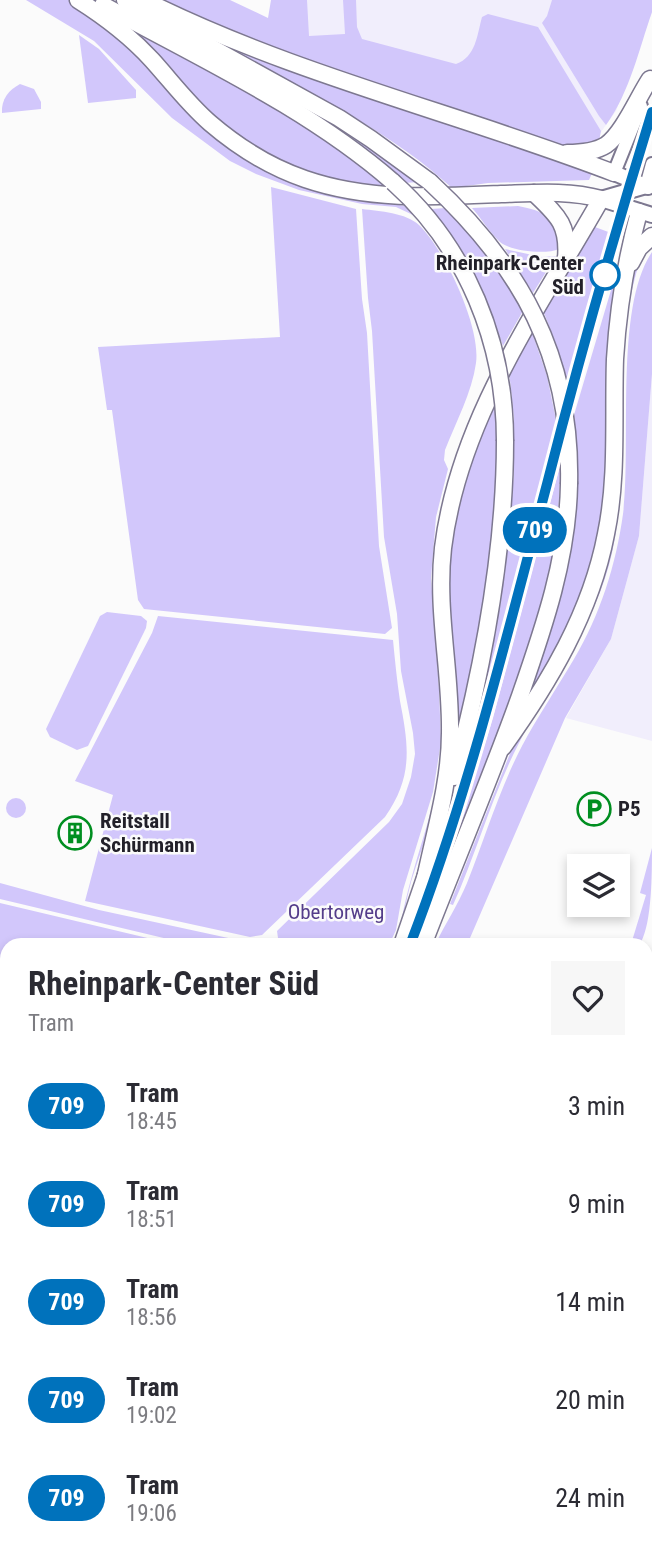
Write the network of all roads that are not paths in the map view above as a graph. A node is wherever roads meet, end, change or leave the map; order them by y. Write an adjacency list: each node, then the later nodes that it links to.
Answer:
1 (78, 0): 10 (highway)
2 (93, 0): 18 (highway, bridge)
3 (125, 0): 17 (highway, bridge)
4 (144, 0): 6 (highway)
5 (651, 76): 6 (highway); 8 (main road)
6 (558, 153): 8 (highway)
7 (652, 164): 9 (main road)
8 (614, 173): 9 (main road); 11 (main road); 12 (main road)
9 (649, 187): 11 (main road); 13 (main road)
10 (534, 193): 12 (highway); 15 (highway)
11 (622, 193): 12 (main road); 13 (main road)
12 (601, 199): 13 (main road); 15 (highway)
13 (640, 212): 16 (highway)
14 (652, 236): 16 (highway)
15 (566, 263): 18 (highway)
16 (625, 275): 17 (highway)
17 (503, 747): 20 (highway)
18 (425, 879): 19 (highway)
19 (404, 938)
20 (426, 938)

